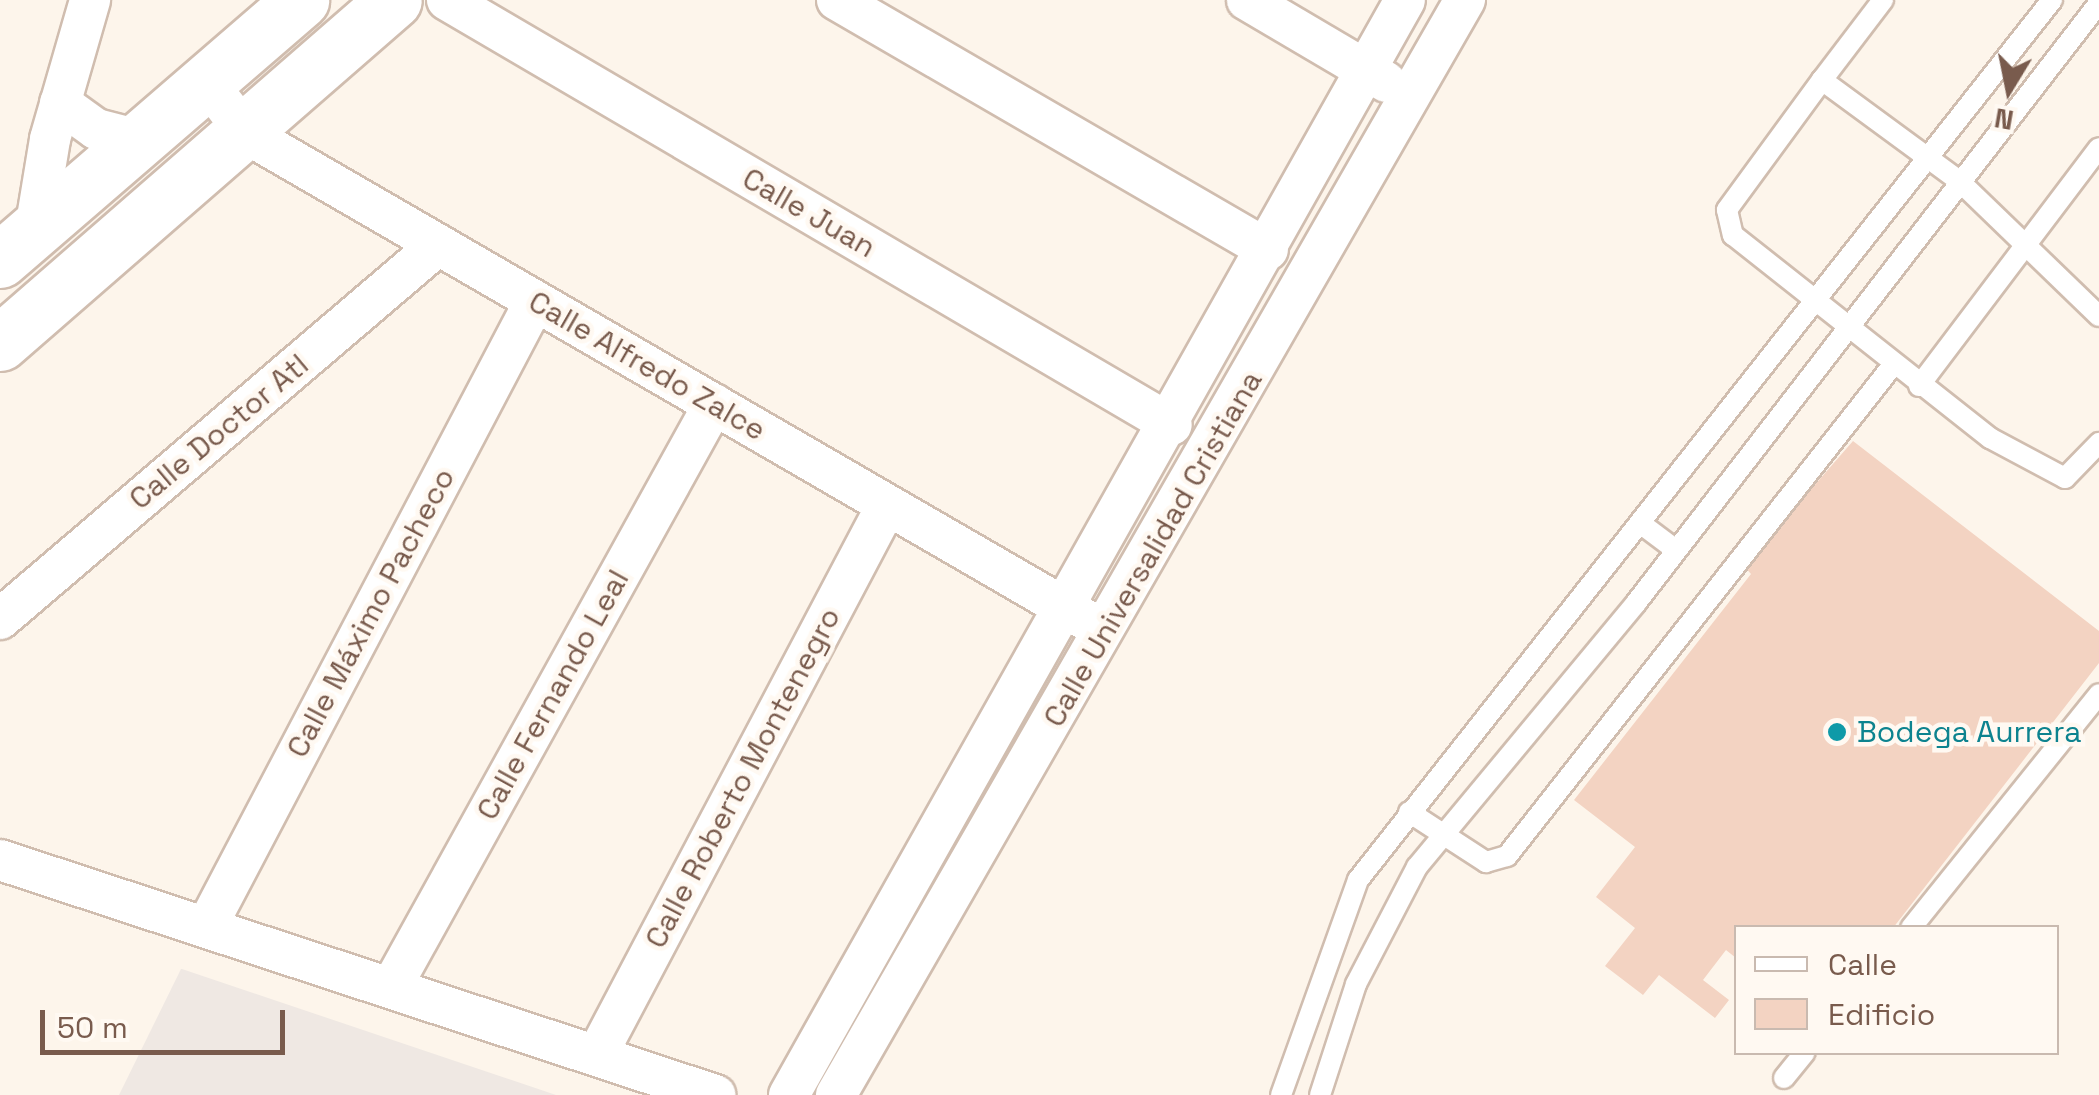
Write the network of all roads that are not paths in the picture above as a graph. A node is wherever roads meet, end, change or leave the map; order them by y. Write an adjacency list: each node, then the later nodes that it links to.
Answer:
1 (90, 0): 16 (street)
2 (301, 0): 13 (street)
3 (394, 0): 17 (street)
4 (447, 0): 34 (street, Calle Juan)
5 (838, 0): 25 (street)
6 (1247, 0): 12 (street)
7 (1405, 0): 12 (street, Calle Universalidad Cristiana)
8 (1465, 0): 15 (street, Calle Universalidad Cristiana)
9 (1883, 0): 14 (lane)
10 (2052, 0): 20 (lane)
11 (2099, 3): 21 (lane)
12 (1366, 70): 15 (street); 25 (street, Calle Universalidad Cristiana)
13 (205, 80): 17 (street, Calle Alfredo Zalce); 18 (street)
14 (1822, 80): 20 (lane); 27 (lane)
15 (1412, 98): 41 (street, Calle Universalidad Cristiana)
16 (60, 103): 18 (street); 22 (street)
17 (247, 134): 23 (street, Calle Alfredo Zalce); 30 (street)
18 (139, 140): 22 (street)
19 (2099, 148): 24 (lane)
20 (1925, 156): 21 (lane); 27 (lane)
21 (1958, 180): 24 (lane); 29 (lane)
22 (18, 245)
23 (438, 246): 26 (street, Calle Alfredo Zalce); 40 (street, Calle Doctor Atl)
24 (2025, 248): 28 (lane); 32 (lane)
25 (1268, 250): 34 (street, Calle Universalidad Cristiana)
26 (535, 301): 33 (street, Calle Alfredo Zalce); 47 (street, Calle Máximo Pacheco)
27 (1812, 302): 29 (lane); 37 (lane)
28 (2099, 316)
29 (1844, 328): 31 (lane); 38 (lane)
30 (0, 343)
31 (1893, 365): 32 (lane); 44 (lane)
32 (1919, 386): 35 (lane)
33 (714, 404): 36 (street, Calle Alfredo Zalce); 48 (street, Calle Fernando Leal)
34 (1172, 425): 39 (street, Calle Universalidad Cristiana)
35 (2099, 444)
36 (887, 505): 39 (street, Calle Alfredo Zalce); 49 (street, Calle Roberto Montenegro)
37 (1640, 523): 38 (lane); 43 (lane)
38 (1676, 550): 44 (lane)
39 (1065, 608): 41 (street, Calle Alfredo Zalce); 53 (street, Calle Universalidad Cristiana)
40 (0, 619)
41 (1107, 632): 54 (street, Calle Universalidad Cristiana)
42 (2099, 694): 46 (lane)
43 (1409, 812): 44 (lane); 55 (lane)
44 (1442, 833): 56 (lane)
45 (0, 860): 47 (street)
46 (1913, 925)
47 (207, 926): 48 (street)
48 (392, 986): 49 (street)
49 (598, 1051): 52 (street)
50 (1803, 1055): 51 (lane)
51 (1784, 1078)
52 (715, 1095)
53 (789, 1095)
54 (836, 1095)
55 (1281, 1095)
56 (1320, 1095)

